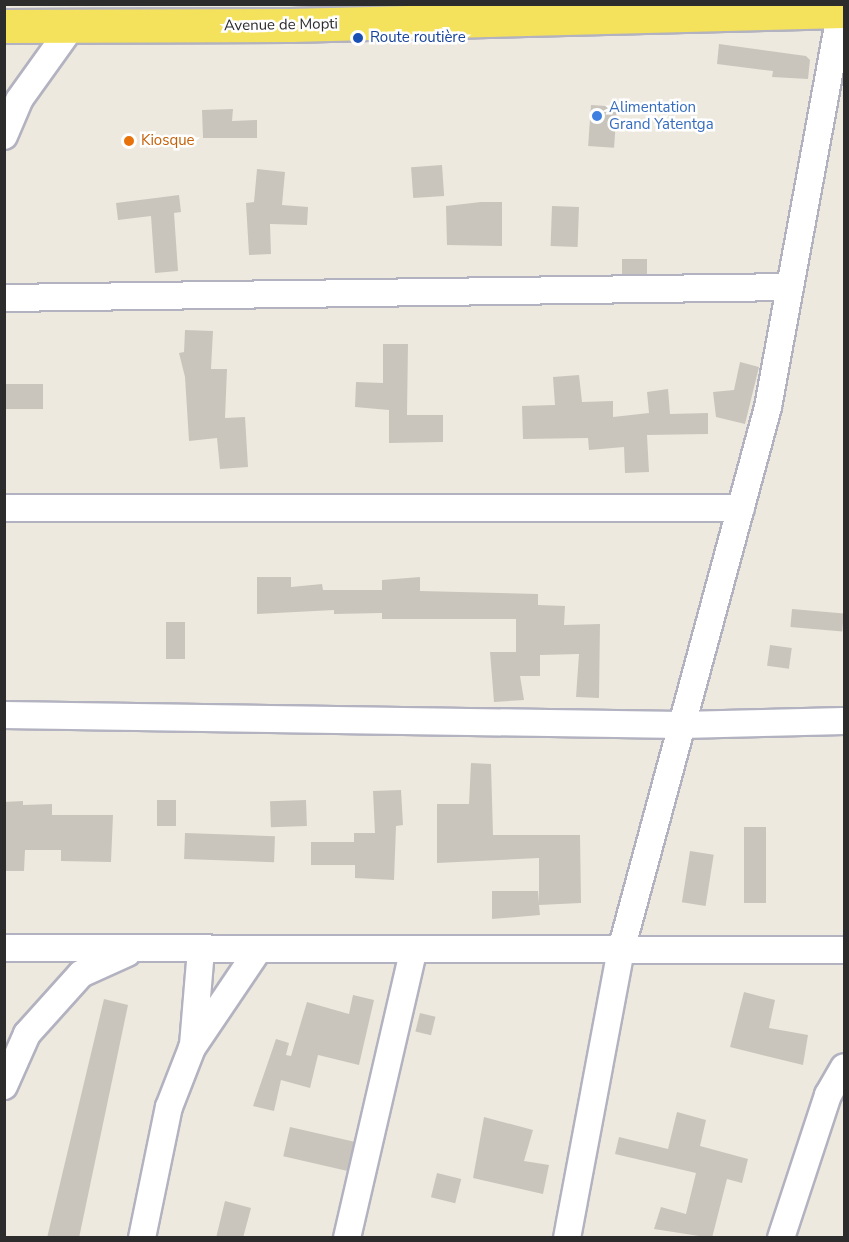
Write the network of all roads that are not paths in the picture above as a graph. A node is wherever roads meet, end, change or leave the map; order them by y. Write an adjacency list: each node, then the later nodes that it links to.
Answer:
1 (843, 9): 2 (main road, Avenue de Mopti); 6 (street)
2 (607, 10): 4 (main road, Avenue de Mopti)
3 (4, 26): 4 (main road, Avenue de Mopti)
4 (72, 26): 5 (street)
5 (4, 136)
6 (790, 287): 7 (street); 9 (street)
7 (4, 298)
8 (4, 508): 9 (street)
9 (741, 508): 12 (street)
10 (4, 715): 12 (street)
11 (844, 721): 12 (street)
12 (682, 725): 17 (street)
13 (4, 948): 14 (street)
14 (136, 949): 15 (street); 22 (street)
15 (201, 949): 16 (street); 20 (street)
16 (258, 950): 19 (street); 20 (street)
17 (621, 950): 18 (street); 19 (street); 25 (street)
18 (844, 950)
19 (412, 951): 24 (street)
20 (192, 1048): 23 (street)
21 (844, 1067): 26 (street)
22 (4, 1086)
23 (142, 1238)
24 (347, 1238)
25 (567, 1238)
26 (781, 1238)

